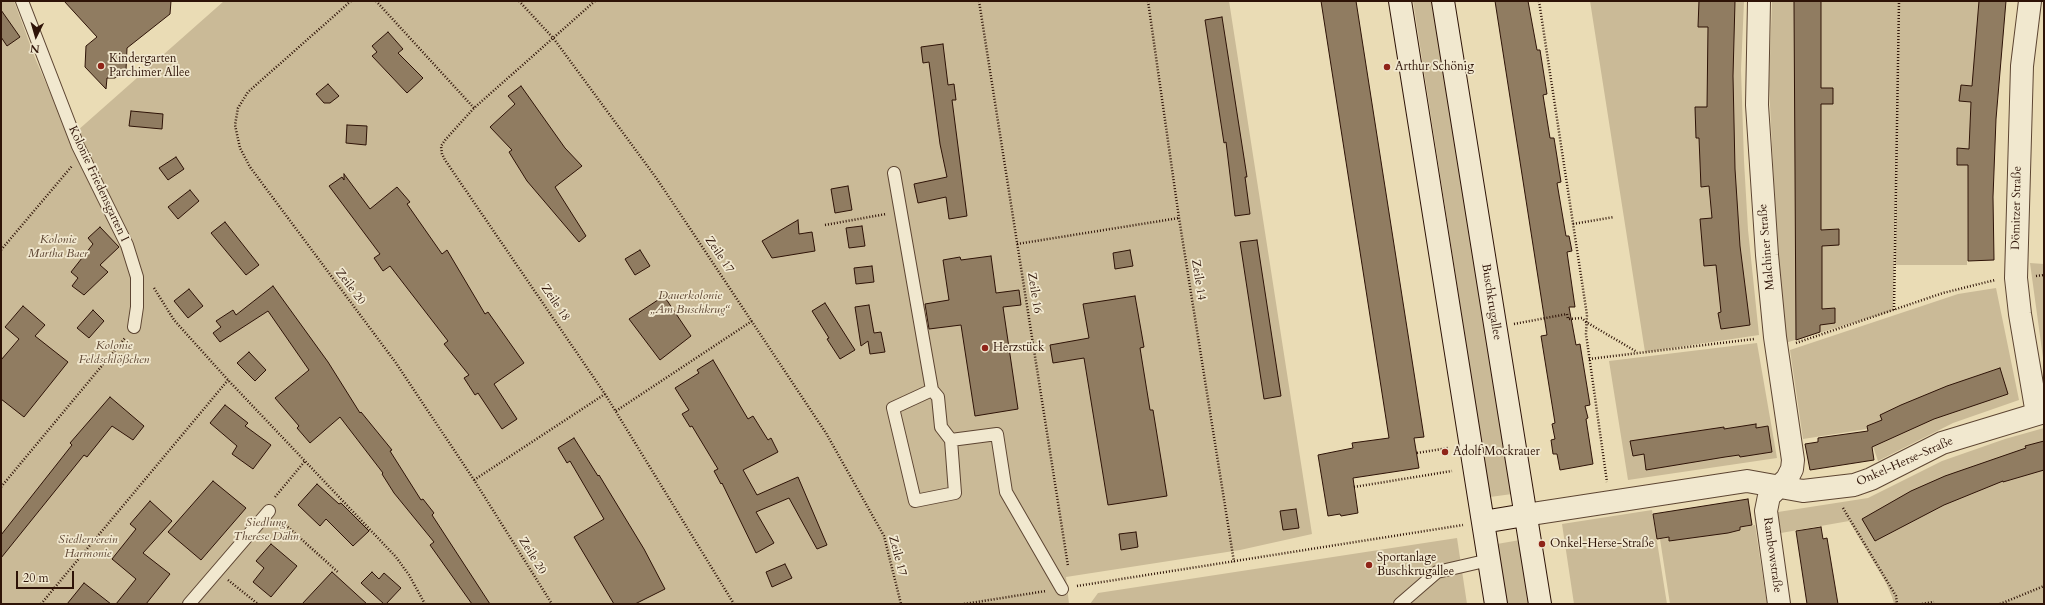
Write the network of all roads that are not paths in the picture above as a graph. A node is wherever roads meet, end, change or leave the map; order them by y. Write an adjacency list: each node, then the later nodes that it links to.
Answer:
1 (22, 1): 7 (lane, Kolonie Friedensgarten I)
2 (1400, 1): 14 (street)
3 (1443, 1): 13 (street, Buschkrugallee)
4 (1759, 1): 11 (street, Malchiner Straße)
5 (2030, 1): 9 (street, Dömitzer Straße)
6 (894, 173): 8 (lane)
7 (134, 327)
8 (932, 390): 10 (lane); 10 (lane)
9 (2041, 413): 11 (street, Onkel-Herse-Straße)
10 (952, 440): 16 (lane)
11 (1778, 487): 13 (street, Onkel-Herse-Straße); 21 (street, Rambowstraße)
12 (269, 510): 17 (lane)
13 (1525, 515): 14 (street, Onkel-Herse-Straße); 20 (street, Buschkrugallee)
14 (1483, 522): 15 (street)
15 (1489, 560): 18 (lane); 19 (street)
16 (1067, 588)
17 (189, 604)
18 (1400, 604)
19 (1496, 604)
20 (1540, 604)
21 (1779, 604)

